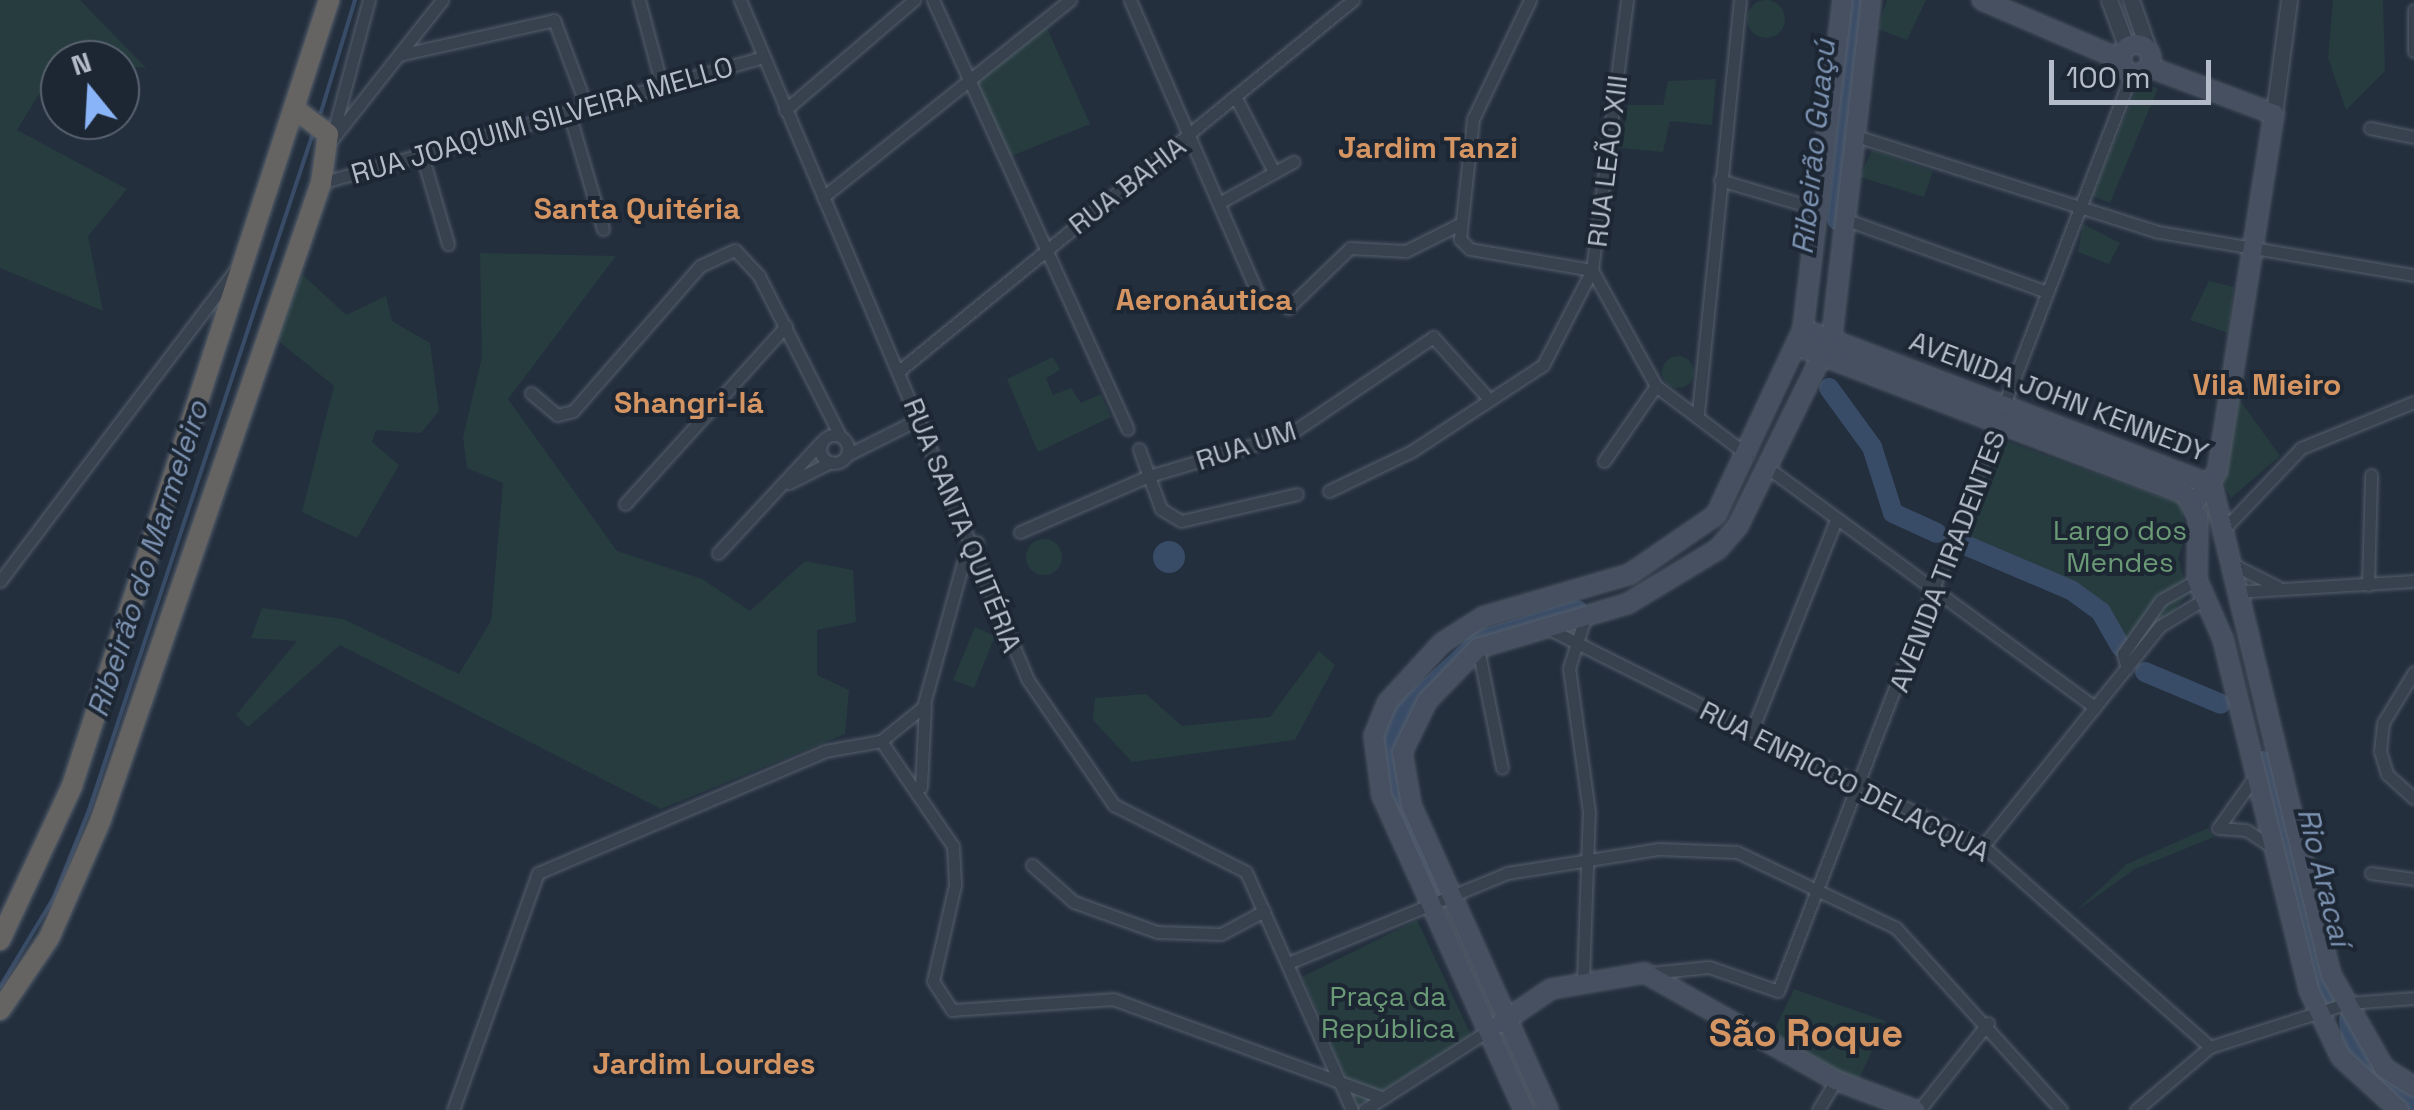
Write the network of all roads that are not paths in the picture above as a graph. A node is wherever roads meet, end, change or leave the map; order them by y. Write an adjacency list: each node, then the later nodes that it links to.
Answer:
1 (329, 0): 30 (highway)
2 (368, 0): 37 (street)
3 (442, 0): 22 (street)
4 (638, 0): 26 (street)
5 (740, 0): 23 (street, RUA SANTA QUITÉRIA)
6 (914, 0): 29 (street)
7 (933, 0): 25 (street)
8 (1070, 0): 25 (street)
9 (1130, 0): 34 (street)
10 (1353, 0): 27 (street, RUA BAHIA)
11 (1530, 0): 48 (street)
12 (1627, 0): 54 (street, RUA LEÃO XIII)
13 (1740, 0): 41 (street)
14 (1843, 0): 46 (main road)
15 (1871, 0): 35 (main road)
16 (2108, 0): 24 (street)
17 (2131, 0): 24 (street)
18 (2289, 0): 32 (street)
19 (1992, 2): 24 (main road)
20 (2414, 10): 21 (street)
21 (2414, 52)
22 (399, 54): 28 (street); 37 (street)
23 (762, 57): 26 (street, RUA JOAQUIM SILVEIRA MELLO); 29 (street, RUA SANTA QUITÉRIA)
24 (2136, 60): 32 (main road); 45 (street, AVENIDA TIRADENTES)
25 (968, 78): 43 (street); 51 (street)
26 (662, 86): 28 (street, RUA JOAQUIM SILVEIRA MELLO)
27 (1237, 100): 34 (street, RUA BAHIA); 40 (street)
28 (587, 108): 31 (street, RUA JOAQUIM SILVEIRA MELLO)
29 (785, 110): 43 (street, RUA SANTA QUITÉRIA)
30 (298, 111): 37 (highway); 53 (highway)
31 (568, 113): 38 (street, RUA JOAQUIM SILVEIRA MELLO); 49 (street)
32 (2274, 114): 52 (main road)
33 (2370, 128): 36 (street)
34 (1190, 135): 44 (street); 51 (street, RUA BAHIA)
35 (1856, 136): 45 (street); 47 (main road)
36 (2414, 137)
37 (330, 142): 42 (highway)
38 (422, 155): 42 (street, RUA JOAQUIM SILVEIRA MELLO); 50 (street)
39 (1294, 162): 40 (street)
40 (1274, 172): 44 (street)
41 (1720, 180): 46 (street); 72 (street)
42 (321, 183): 141 (highway)
43 (823, 197): 65 (street, RUA SANTA QUITÉRIA)
44 (1219, 203): 57 (street)
45 (2080, 205): 52 (street); 56 (street, AVENIDA TIRADENTES)
46 (1818, 209): 58 (main road)
47 (1847, 220): 56 (street); 60 (main road)
48 (1458, 225): 54 (street); 59 (street)
49 (603, 229)
50 (448, 244)
51 (1044, 250): 65 (street, RUA BAHIA); 76 (street)
52 (2255, 254): 55 (street); 89 (main road)
53 (244, 259): 101 (street); 135 (highway)
54 (1592, 270): 68 (street); 70 (street, RUA LEÃO XIII)
55 (2414, 274)
56 (2048, 292): 74 (street, AVENIDA TIRADENTES)
57 (1259, 297)
58 (1808, 303): 60 (main road); 63 (main road)
59 (1288, 308)
60 (1837, 308): 62 (main road)
61 (786, 326): 69 (street); 73 (street); 92 (street)
62 (1832, 336): 63 (main road, AVENIDA JOHN KENNEDY); 64 (main road); 74 (main road, AVENIDA JOHN KENNEDY)
63 (1800, 337): 64 (main road, AVENIDA JOHN KENNEDY); 66 (main road)
64 (1822, 359): 67 (main road); 74 (main road, AVENIDA JOHN KENNEDY)
65 (900, 370): 75 (street, RUA SANTA QUITÉRIA)
66 (1786, 374): 67 (main road); 82 (main road)
67 (1809, 385): 85 (main road)
68 (1656, 386): 72 (street); 83 (street)
69 (531, 393)
70 (1488, 398): 87 (street, RUA UM); 90 (street, RUA LEÃO XIII)
71 (2414, 402): 95 (street)
72 (1698, 413): 82 (street)
73 (828, 415): 77 (street); 79 (street)
74 (2001, 417): 89 (main road, AVENIDA JOHN KENNEDY); 93 (main road, AVENIDA JOHN KENNEDY); 106 (street, AVENIDA TIRADENTES)
75 (921, 418): 78 (street); 97 (street, RUA SANTA QUITÉRIA)
76 (1128, 429)
77 (843, 438): 78 (street); 79 (street); 81 (street)
78 (875, 438): 81 (street)
79 (824, 440): 84 (street); 88 (street)
80 (1139, 449): 87 (street)
81 (846, 455): 84 (street)
82 (1748, 455): 133 (main road)
83 (1604, 461)
84 (832, 462): 88 (street)
85 (1768, 468): 94 (street); 108 (main road)
86 (2371, 475): 103 (street)
87 (1150, 476): 91 (street); 96 (street, RUA UM)
88 (789, 484): 98 (street)
89 (2212, 486): 93 (main road); 95 (main road, AVENIDA JOHN KENNEDY)
90 (1330, 491)
91 (1296, 494)
92 (625, 504)
93 (2192, 506): 100 (main road, AVENIDA JOHN KENNEDY)
94 (1836, 520): 106 (street); 116 (street)
95 (2224, 530): 99 (main road, AVENIDA JOHN KENNEDY)
96 (1020, 532)
97 (977, 542): 114 (street); 134 (street, RUA SANTA QUITÉRIA)
98 (718, 553)
99 (2225, 560): 104 (street); 105 (main road, AVENIDA JOHN KENNEDY)
100 (2197, 580): 107 (main road, AVENIDA JOHN KENNEDY); 112 (street)
101 (0, 581)
102 (2414, 581): 103 (street)
103 (2368, 585): 104 (street)
104 (2287, 589): 105 (street)
105 (2234, 592): 107 (main road); 118 (main road, AVENIDA JOHN KENNEDY)
106 (1934, 593): 115 (street); 122 (street, AVENIDA TIRADENTES)
107 (2203, 600): 112 (street); 119 (main road, AVENIDA JOHN KENNEDY)
108 (1585, 618): 109 (main road); 111 (street)
109 (1547, 628): 110 (main road); 111 (street, RUA ENRICCO DELACQUA)
110 (1478, 648): 120 (street); 132 (main road)
111 (1573, 648): 116 (street, RUA ENRICCO DELACQUA); 127 (street)
112 (2127, 668): 115 (street)
113 (2414, 672): 124 (street)
114 (925, 702): 117 (street); 123 (street)
115 (2095, 707): 125 (street)
116 (1752, 730): 122 (street, RUA ENRICCO DELACQUA)
117 (881, 741): 123 (street); 151 (street)
118 (2272, 744): 119 (main road); 140 (main road, AVENIDA JOHN KENNEDY)
119 (2250, 749): 121 (main road, AVENIDA JOHN KENNEDY)
120 (1502, 768)
121 (2256, 775): 126 (main road, AVENIDA JOHN KENNEDY); 126 (street)
122 (1862, 787): 125 (street, RUA ENRICCO DELACQUA); 131 (street, AVENIDA TIRADENTES)
123 (921, 789): 149 (street)
124 (2414, 798)
125 (1984, 846): 146 (street, RUA ENRICCO DELACQUA)
126 (2272, 847): 142 (main road, AVENIDA JOHN KENNEDY)
127 (1586, 860): 131 (street); 132 (street); 138 (street)
128 (1032, 864): 134 (street)
129 (2371, 874): 130 (street)
130 (2414, 879)
131 (1820, 886): 137 (street, AVENIDA TIRADENTES); 144 (street)
132 (1448, 892): 133 (street); 143 (main road)
133 (1426, 902): 136 (street); 145 (main road)
134 (1264, 911): 136 (street, RUA SANTA QUITÉRIA)
135 (0, 940)
136 (1288, 963): 149 (street, RUA SANTA QUITÉRIA)
137 (1645, 974): 138 (main road); 147 (main road)
138 (1583, 980): 143 (main road)
139 (2414, 998): 140 (street)
140 (2346, 1003): 142 (street); 148 (main road, AVENIDA JOHN KENNEDY)
141 (0, 1010)
142 (2322, 1010): 146 (street); 160 (main road, AVENIDA JOHN KENNEDY)
143 (1507, 1019): 145 (main road); 155 (main road)
144 (1988, 1023): 157 (street); 158 (street)
145 (1486, 1032): 150 (street); 154 (main road)
146 (2210, 1047): 159 (street)
147 (1836, 1080): 156 (street); 157 (main road)
148 (2414, 1087)
149 (1343, 1089): 150 (street); 152 (street, RUA SANTA QUITÉRIA)
150 (1383, 1098): 153 (street)
151 (453, 1110)
152 (1352, 1110)
153 (1364, 1110)
154 (1524, 1110)
155 (1548, 1110)
156 (1818, 1110)
157 (1917, 1110)
158 (2060, 1110)
159 (2136, 1110)
160 (2399, 1110)

